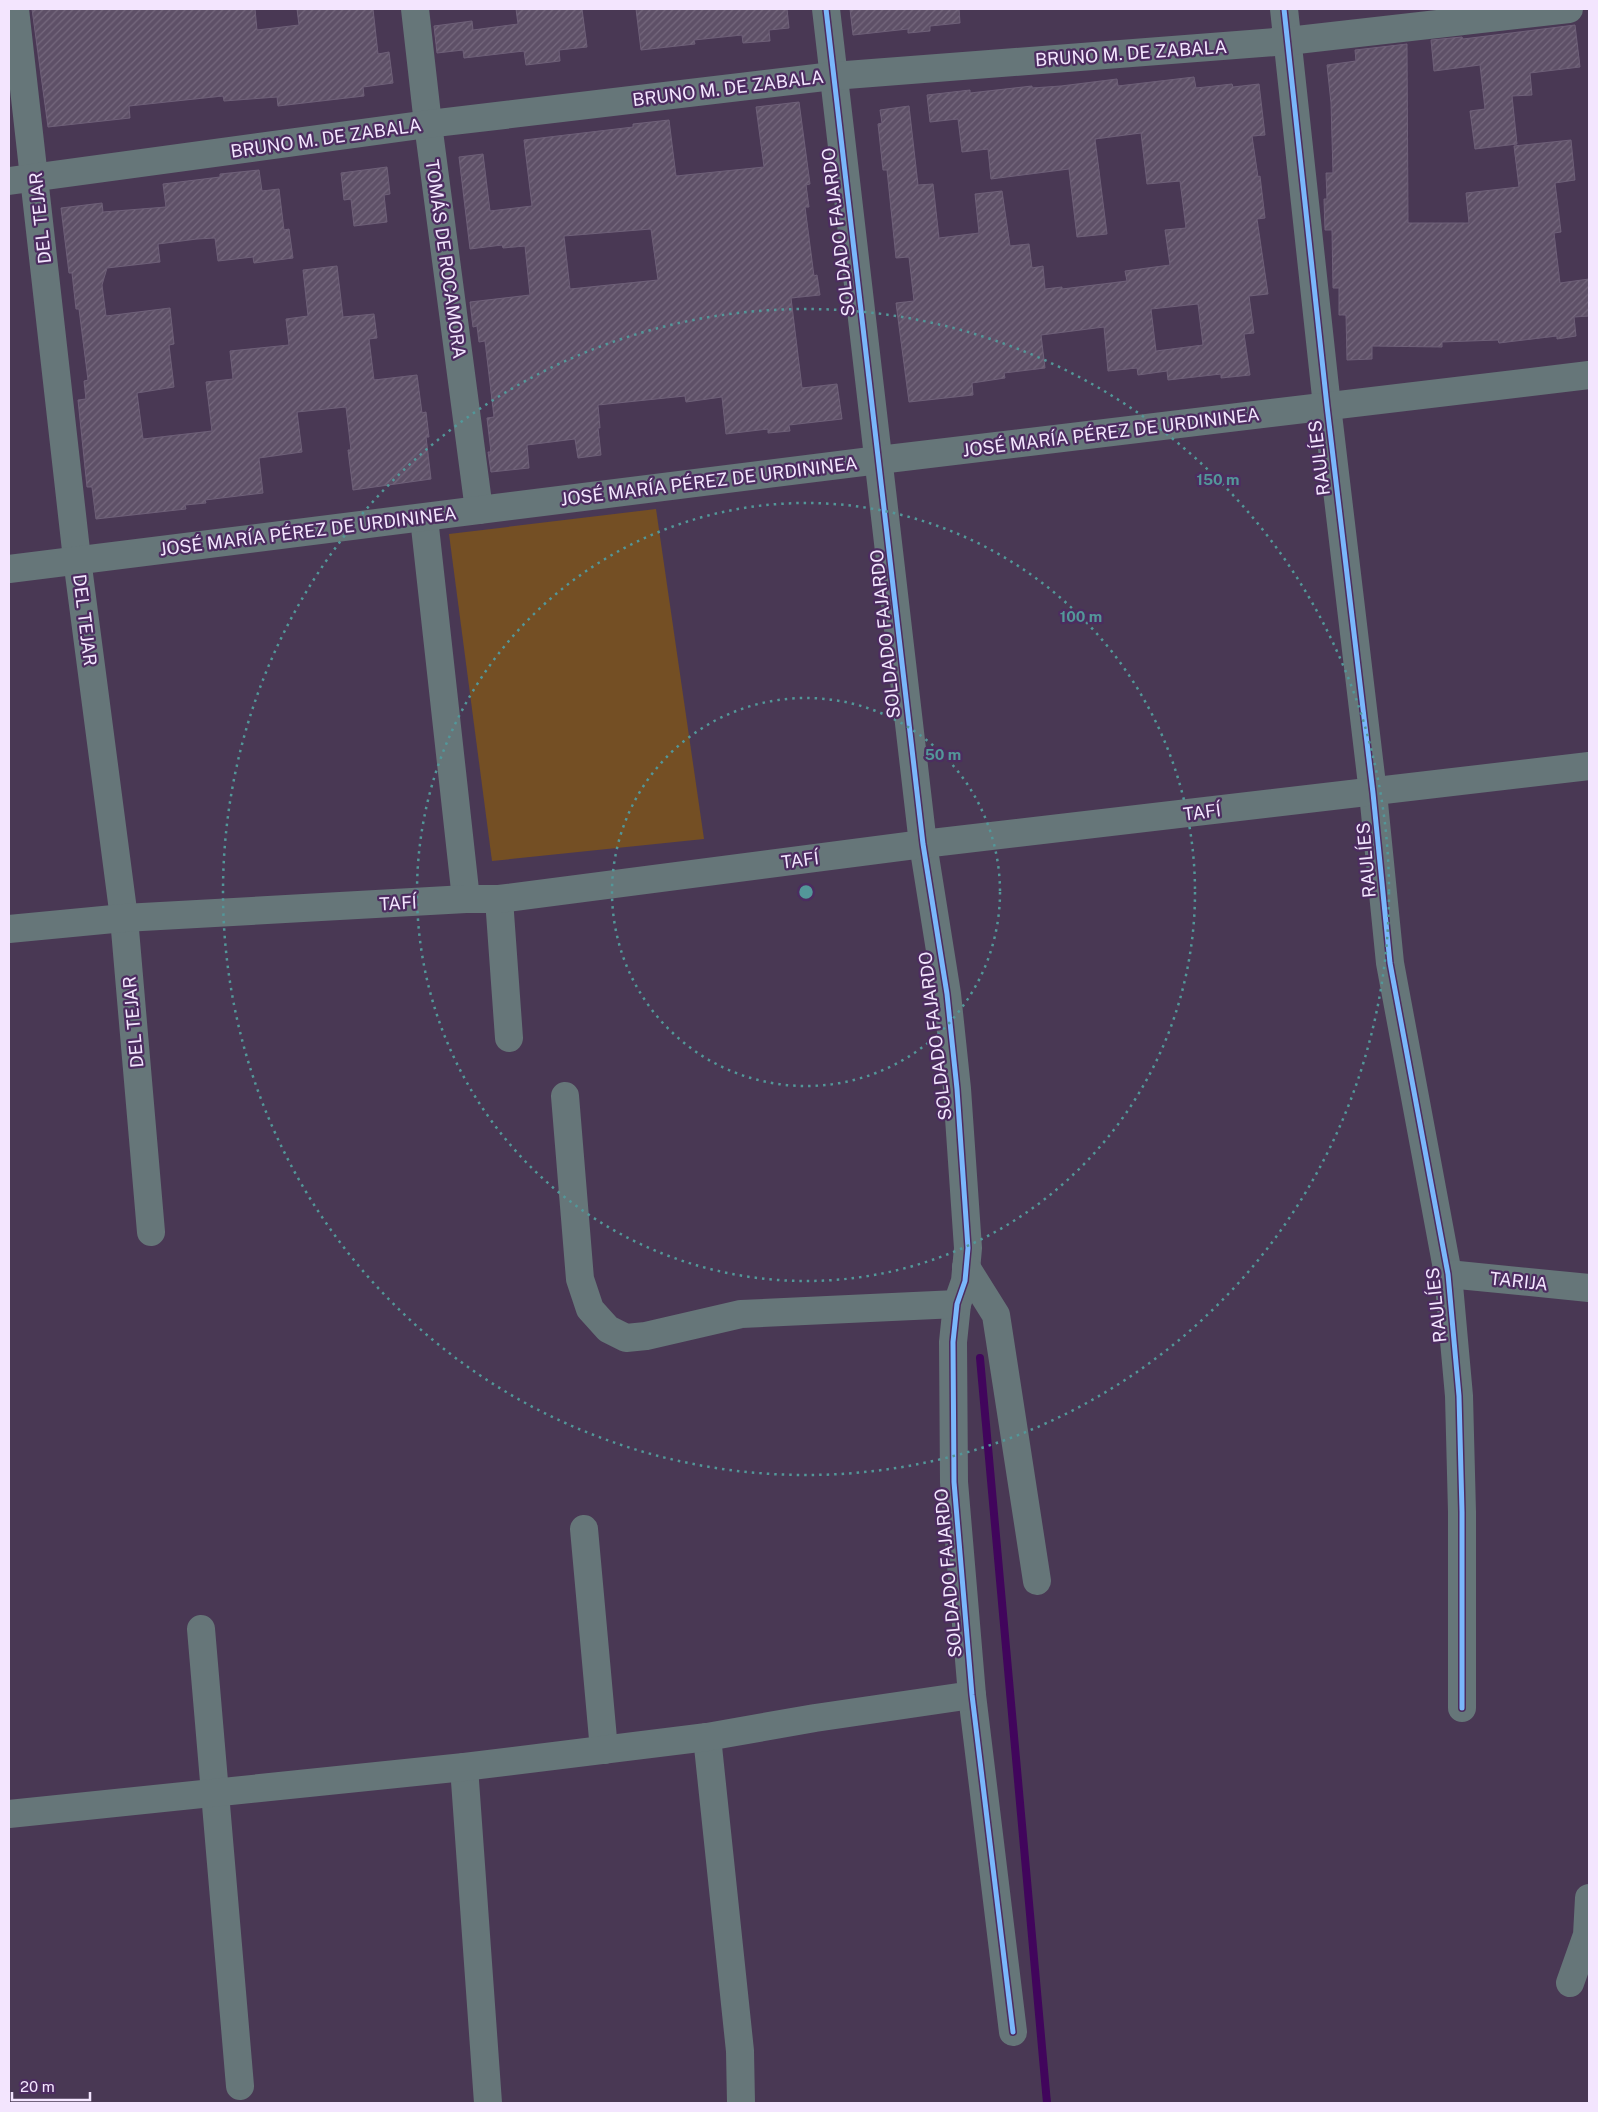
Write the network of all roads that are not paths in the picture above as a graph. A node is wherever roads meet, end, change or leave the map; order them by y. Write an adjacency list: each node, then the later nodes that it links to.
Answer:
1 (15, 9): 9 (street, DEL TEJAR)
2 (415, 9): 8 (street, TOMÁS DE ROCAMORA)
3 (826, 9): 7 (street, SOLDADO FAJARDO)
4 (1284, 9): 6 (street, RAULÍES)
5 (1569, 9): 6 (street, BRUNO M. DE ZABALA)
6 (1288, 41): 7 (street, BRUNO M. DE ZABALA); 12 (street, RAULÍES)
7 (834, 76): 8 (street, BRUNO M. DE ZABALA); 13 (street, SOLDADO FAJARDO)
8 (428, 124): 9 (street, BRUNO M. DE ZABALA); 14 (street, TOMÁS DE ROCAMORA)
9 (36, 178): 10 (street, BRUNO M. DE ZABALA); 16 (street, DEL TEJAR)
10 (9, 181)
11 (1589, 374): 12 (street, JOSÉ MARÍA PÉREZ DE URDININEA)
12 (1327, 406): 13 (street, JOSÉ MARÍA PÉREZ DE URDININEA); 19 (street, RAULÍES)
13 (879, 460): 14 (street, JOSÉ MARÍA PÉREZ DE URDININEA); 20 (street, SOLDADO FAJARDO)
14 (479, 510): 15 (street, JOSÉ MARÍA PÉREZ DE URDININEA)
15 (424, 518): 16 (street, JOSÉ MARÍA PÉREZ DE URDININEA); 21 (street)
16 (77, 559): 17 (street, JOSÉ MARÍA PÉREZ DE URDININEA); 23 (street, DEL TEJAR)
17 (9, 569)
18 (1589, 766): 19 (street, TAFÍ)
19 (1373, 792): 20 (street, TAFÍ); 29 (street, RAULÍES)
20 (923, 844): 22 (street, TAFÍ); 28 (street, SOLDADO FAJARDO)
21 (466, 899): 22 (street, TAFÍ); 23 (street, TAFÍ)
22 (499, 899): 25 (street)
23 (124, 918): 24 (street, TAFÍ); 27 (street, DEL TEJAR)
24 (9, 930)
25 (509, 1038)
26 (565, 1096): 31 (street)
27 (151, 1232)
28 (966, 1267): 31 (street, SOLDADO FAJARDO); 33 (street)
29 (1448, 1274): 30 (street, TARIJA); 36 (street, RAULÍES)
30 (1589, 1288)
31 (957, 1304): 35 (street, SOLDADO FAJARDO)
32 (584, 1529): 38 (street)
33 (1037, 1581)
34 (201, 1629): 40 (street)
35 (972, 1695): 37 (street); 44 (street, SOLDADO FAJARDO)
36 (1462, 1708)
37 (708, 1737): 38 (street); 47 (street)
38 (604, 1750): 39 (street)
39 (464, 1767): 40 (street); 46 (street)
40 (215, 1793): 41 (street); 45 (street)
41 (9, 1814)
42 (1589, 1898): 43 (street)
43 (1570, 1983)
44 (1013, 2032)
45 (240, 2086)
46 (488, 2103)
47 (742, 2103)

